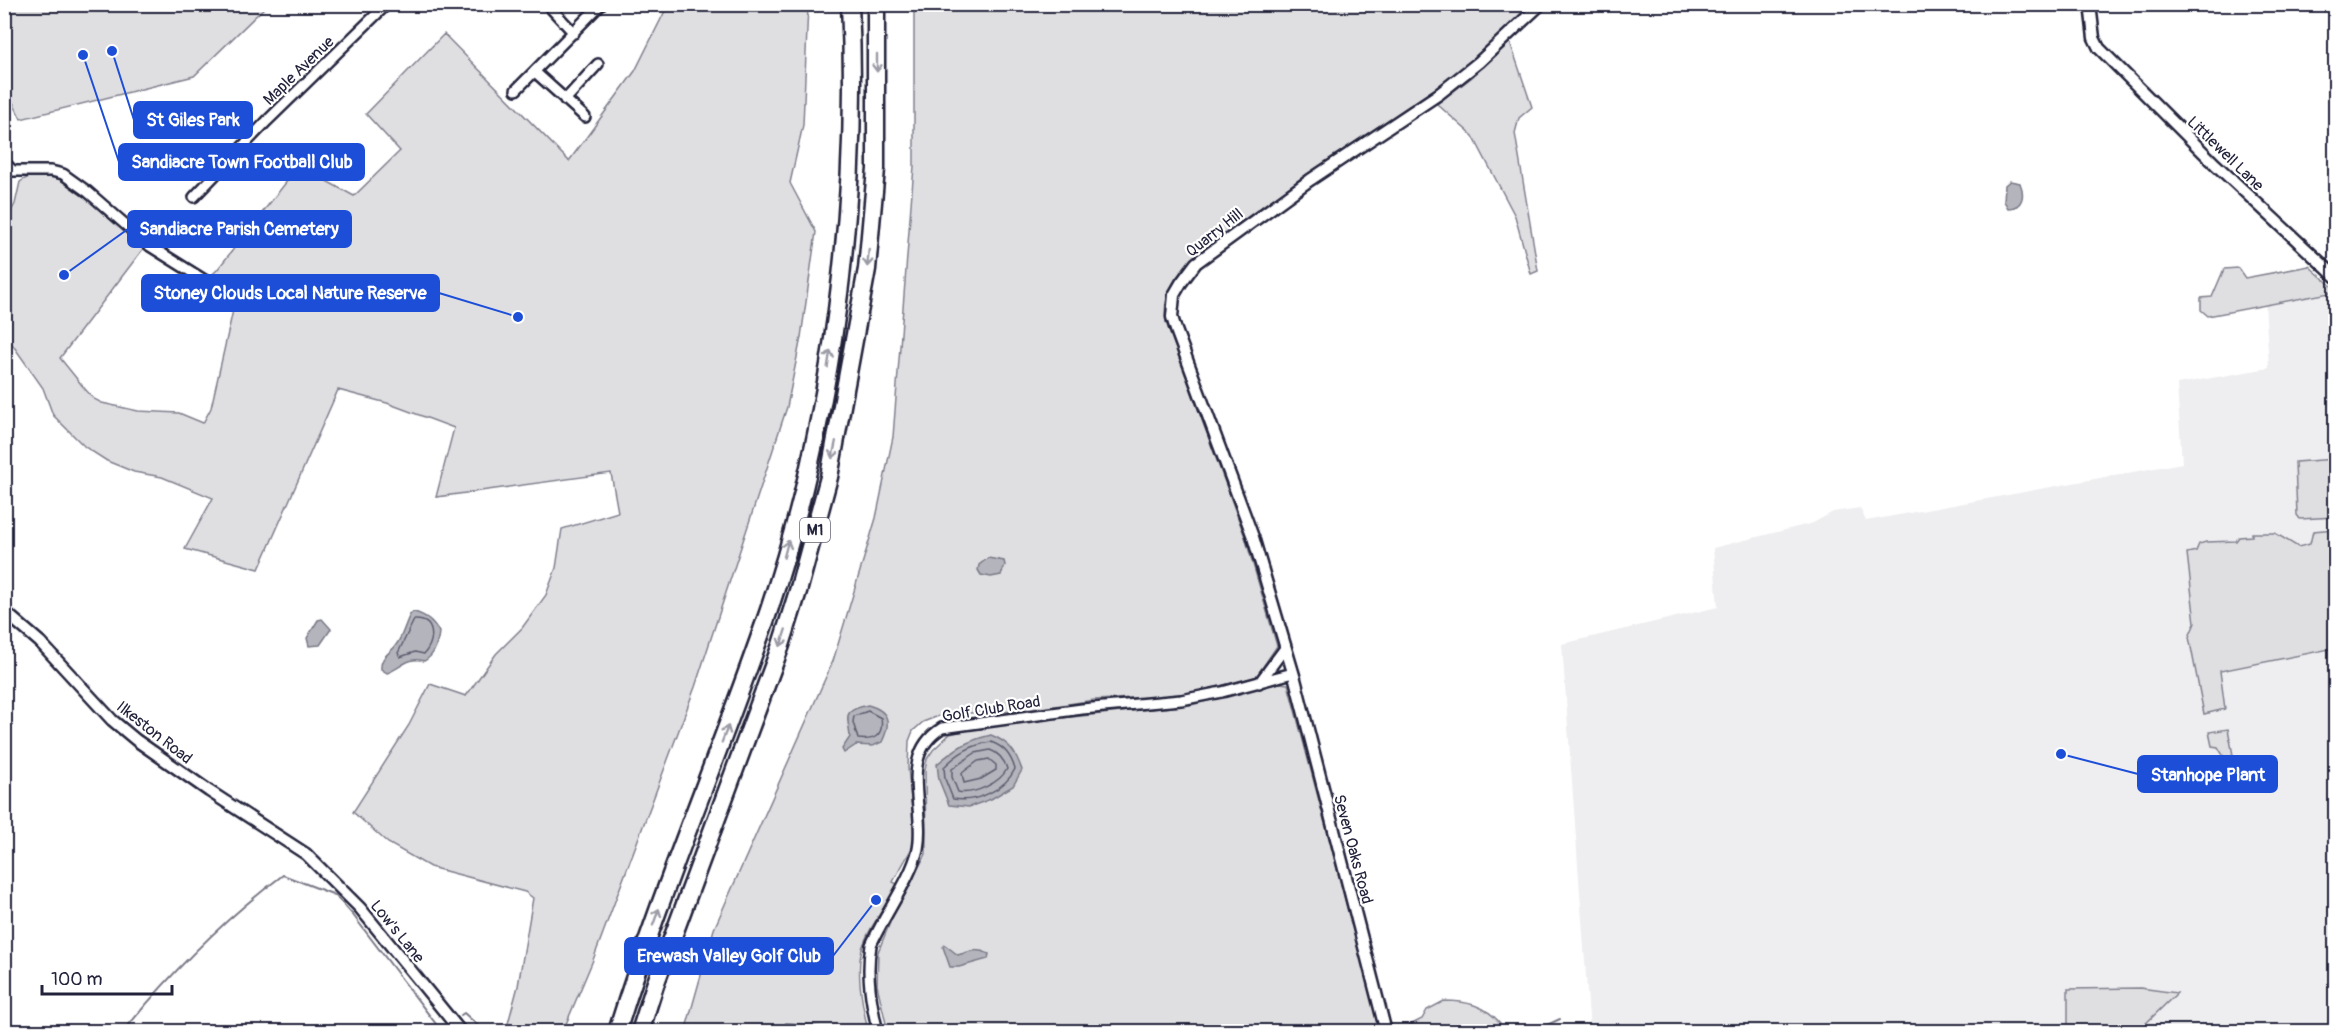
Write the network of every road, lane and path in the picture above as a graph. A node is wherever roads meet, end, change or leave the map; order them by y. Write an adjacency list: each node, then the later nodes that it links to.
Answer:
1 (387, 4): 15 (street, Maple Avenue)
2 (547, 4): 8 (street)
3 (601, 4): 8 (street)
4 (850, 4): 26 (highway, M1, one-way to 4)
5 (876, 4): 27 (highway, M1, one-way to 27)
6 (1541, 4): 21 (street, Quarry Hill)
7 (2090, 4): 18 (street, Littlewell Lane)
8 (574, 33): 10 (street)
9 (598, 64): 12 (street)
10 (535, 72): 11 (street); 12 (street)
11 (516, 90)
12 (565, 100): 13 (street)
13 (585, 117)
14 (4, 162): 19 (street)
15 (206, 185): 16 (street); 17 (street, Maple Avenue)
16 (214, 193)
17 (194, 197)
18 (2336, 277)
19 (206, 282)
20 (4, 611): 24 (street, Ilkeston Road)
21 (1285, 648): 22 (street, Quarry Hill); 23 (street)
22 (1293, 673): 23 (street, Golf Club Road); 29 (street, Seven Oaks Road)
23 (1258, 683): 28 (street, Golf Club Road)
24 (306, 854): 25 (street, Low's Lane)
25 (461, 1032)
26 (617, 1032)
27 (640, 1032)
28 (878, 1032)
29 (1386, 1032)

